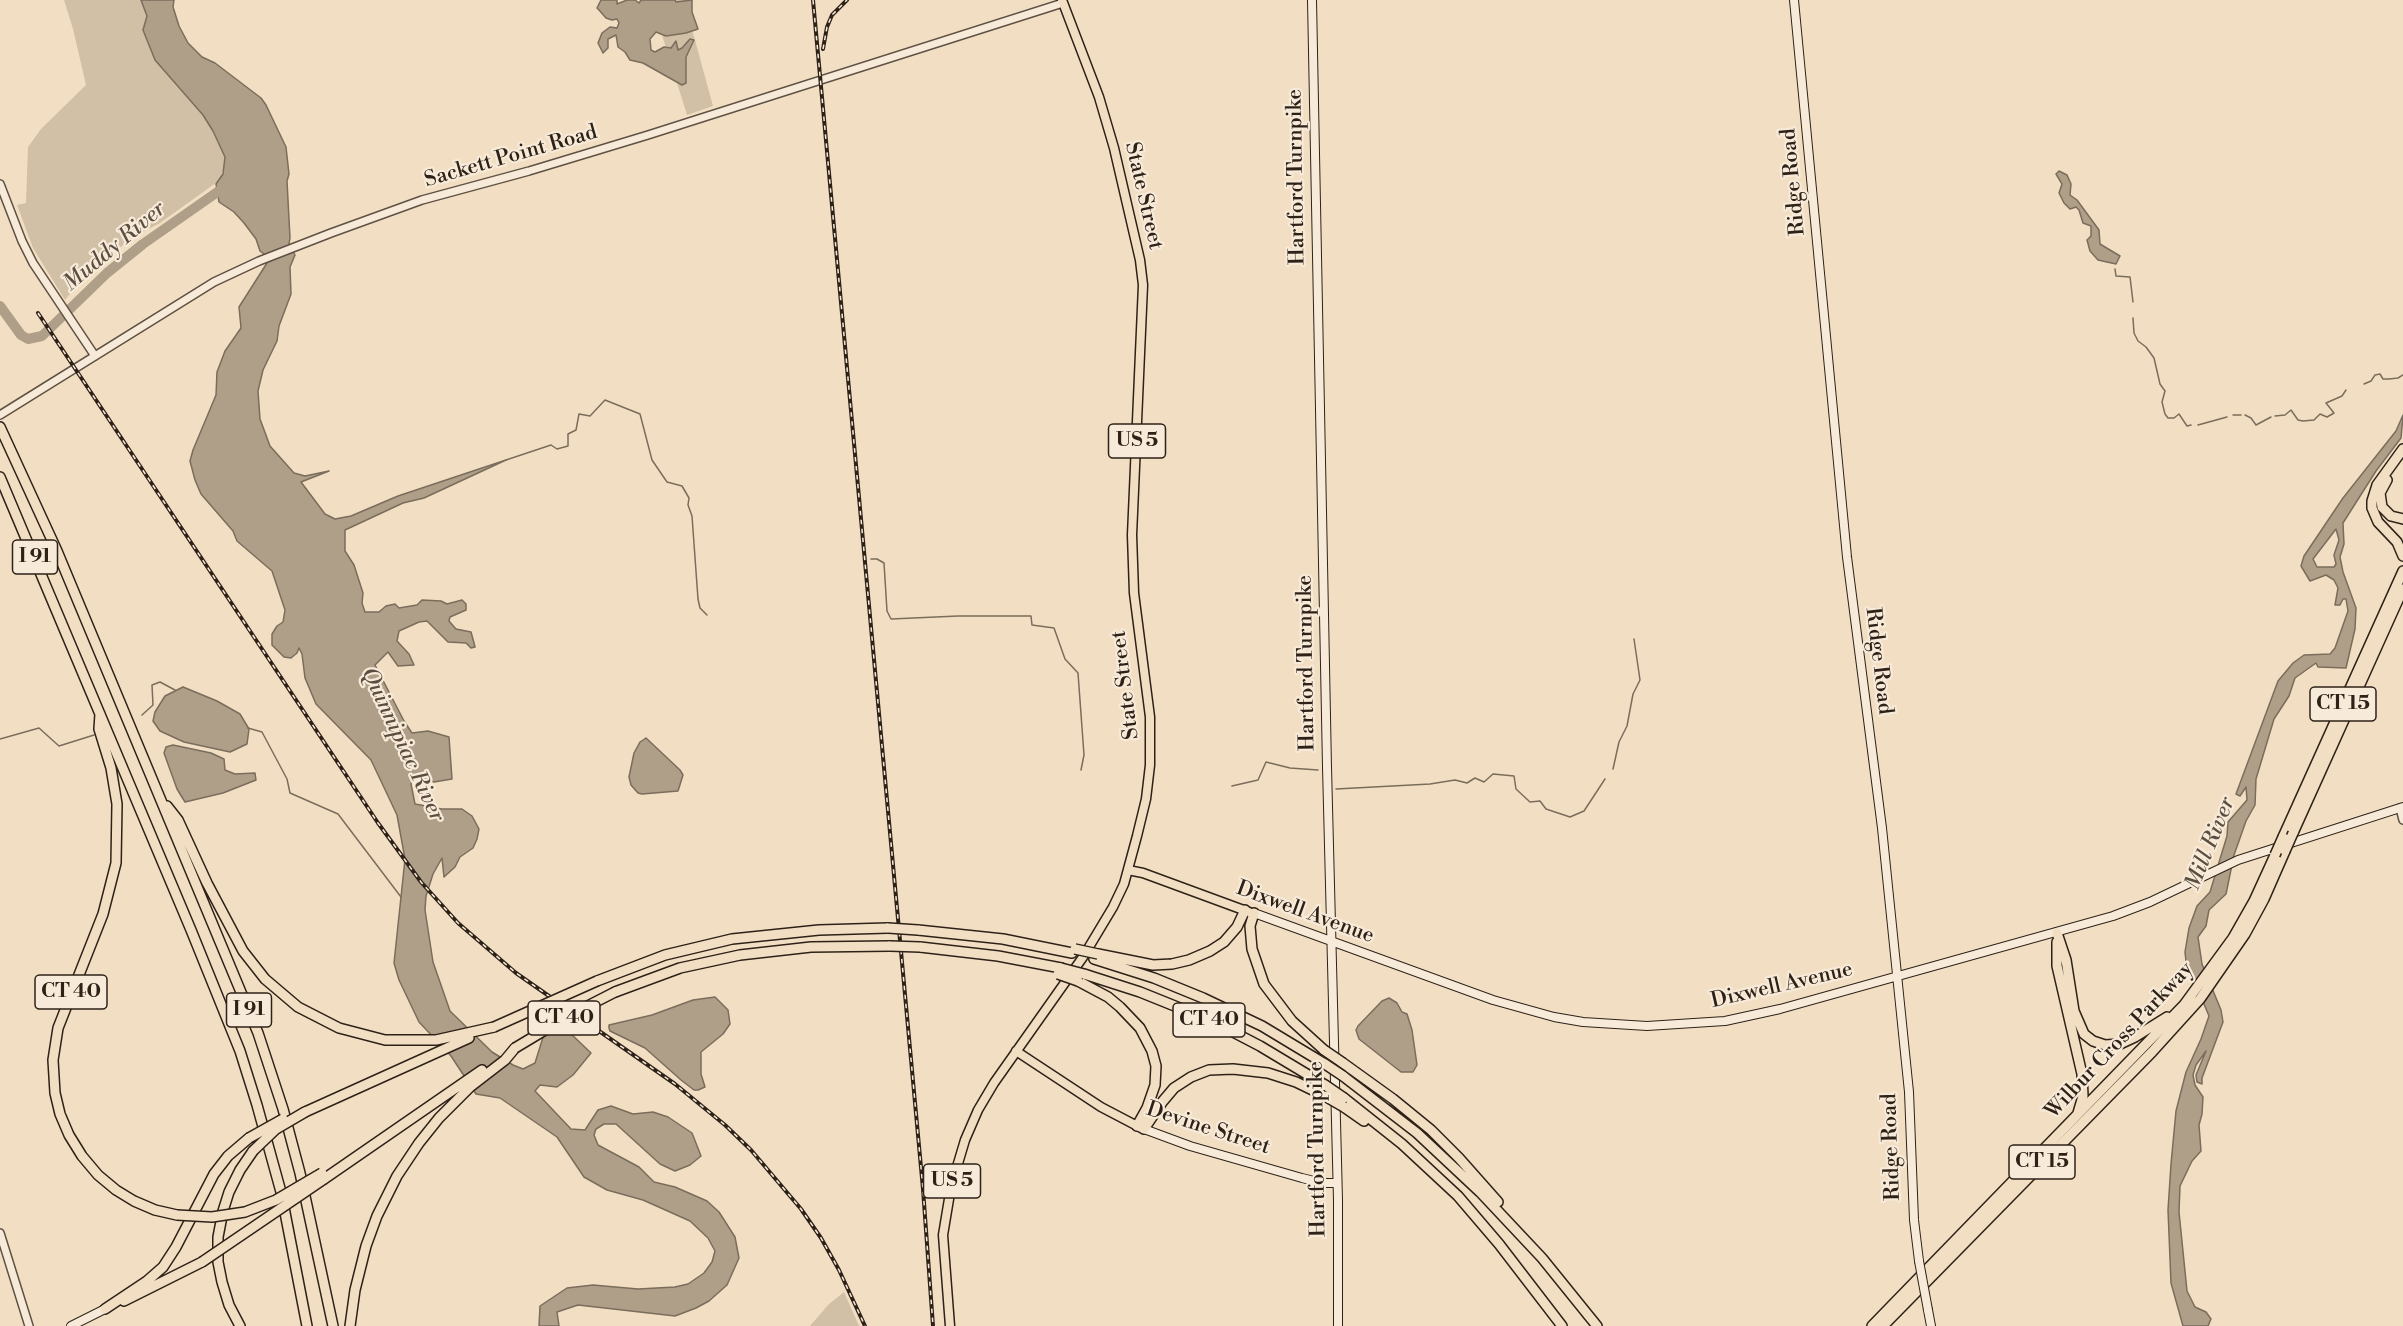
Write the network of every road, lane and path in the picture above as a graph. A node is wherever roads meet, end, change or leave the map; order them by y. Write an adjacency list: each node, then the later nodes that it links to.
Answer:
1 (1312, 0): 23 (main road, Hartford Turnpike)
2 (1794, 0): 27 (main road, Ridge Road)
3 (1063, 2): 5 (street, Sackett Point Road); 20 (main road, State Street / US 5)
4 (0, 184): 5 (street)
5 (94, 356): 6 (street, Sackett Point Road)
6 (0, 415)
7 (1, 430): 17 (highway, I 91)
8 (2403, 449): 12 (highway)
9 (2403, 459): 11 (highway)
10 (0, 477): 16 (highway, I 91)
11 (2403, 519)
12 (2403, 556)
13 (2403, 561): 14 (highway, Wilbur Cross Parkway)
14 (2401, 574): 29 (highway, Wilbur Cross Parkway / CT 15, bridge)
15 (2402, 593): 29 (highway, Wilbur Cross Parkway / CT 15, bridge)
16 (100, 714): 39 (highway, CT 40, bridge); 47 (highway, I 91)
17 (162, 800): 32 (highway, CT 40); 48 (highway, I 91)
18 (2401, 808): 19 (street); 22 (main road, Dixwell Avenue)
19 (2403, 820)
20 (1128, 870): 21 (main road, Dixwell Avenue); 25 (main road, State Street / US 5)
21 (1249, 912): 23 (main road, Dixwell Avenue); 26 (highway); 41 (highway, bridge)
22 (2056, 933): 27 (main road, Dixwell Avenue); 31 (highway); 37 (highway)
23 (1332, 942): 27 (main road, Dixwell Avenue); 40 (main road, Hartford Turnpike)
24 (1074, 951): 25 (highway, bridge); 26 (highway, CT 40); 32 (highway, CT 40, bridge)
25 (1087, 952): 26 (highway, bridge); 34 (main road, State Street / US 5)
26 (1096, 957): 41 (highway, CT 40, bridge)
27 (1897, 977): 56 (main road, Ridge Road, bridge)
28 (1081, 978): 33 (highway, CT 40, bridge); 35 (highway, CT 40, bridge); 38 (highway)
29 (2210, 979): 30 (highway, Wilbur Cross Parkway / CT 15)
30 (2198, 994): 31 (highway, Wilbur Cross Parkway / CT 15); 55 (highway, Wilbur Cross Parkway / CT 15)
31 (2184, 1005): 37 (highway, Wilbur Cross Parkway / CT 15)
32 (494, 1027): 36 (highway)
33 (515, 1048): 39 (highway, CT 40); 49 (highway)
34 (1016, 1051): 38 (main road, Devine Street); 50 (main road, State Street / US 5)
35 (1344, 1102): 38 (highway, bridge); 52 (highway, CT 40)
36 (306, 1110): 43 (highway, bridge); 46 (highway, bridge)
37 (2077, 1116): 54 (highway, Wilbur Cross Parkway / CT 15)
38 (1140, 1128): 40 (main road, Devine Street)
39 (323, 1176): 43 (highway, bridge)
40 (1337, 1183): 51 (main road, Hartford Turnpike)
41 (1508, 1220): 53 (highway, CT 40)
42 (0, 1233): 44 (street)
43 (105, 1309): 45 (main road)
44 (29, 1326)
45 (71, 1326)
46 (240, 1326)
47 (307, 1326)
48 (333, 1326)
49 (350, 1326)
50 (950, 1326)
51 (1338, 1326)
52 (1562, 1326)
53 (1597, 1326)
54 (1872, 1326)
55 (1883, 1326)
56 (1932, 1326)

